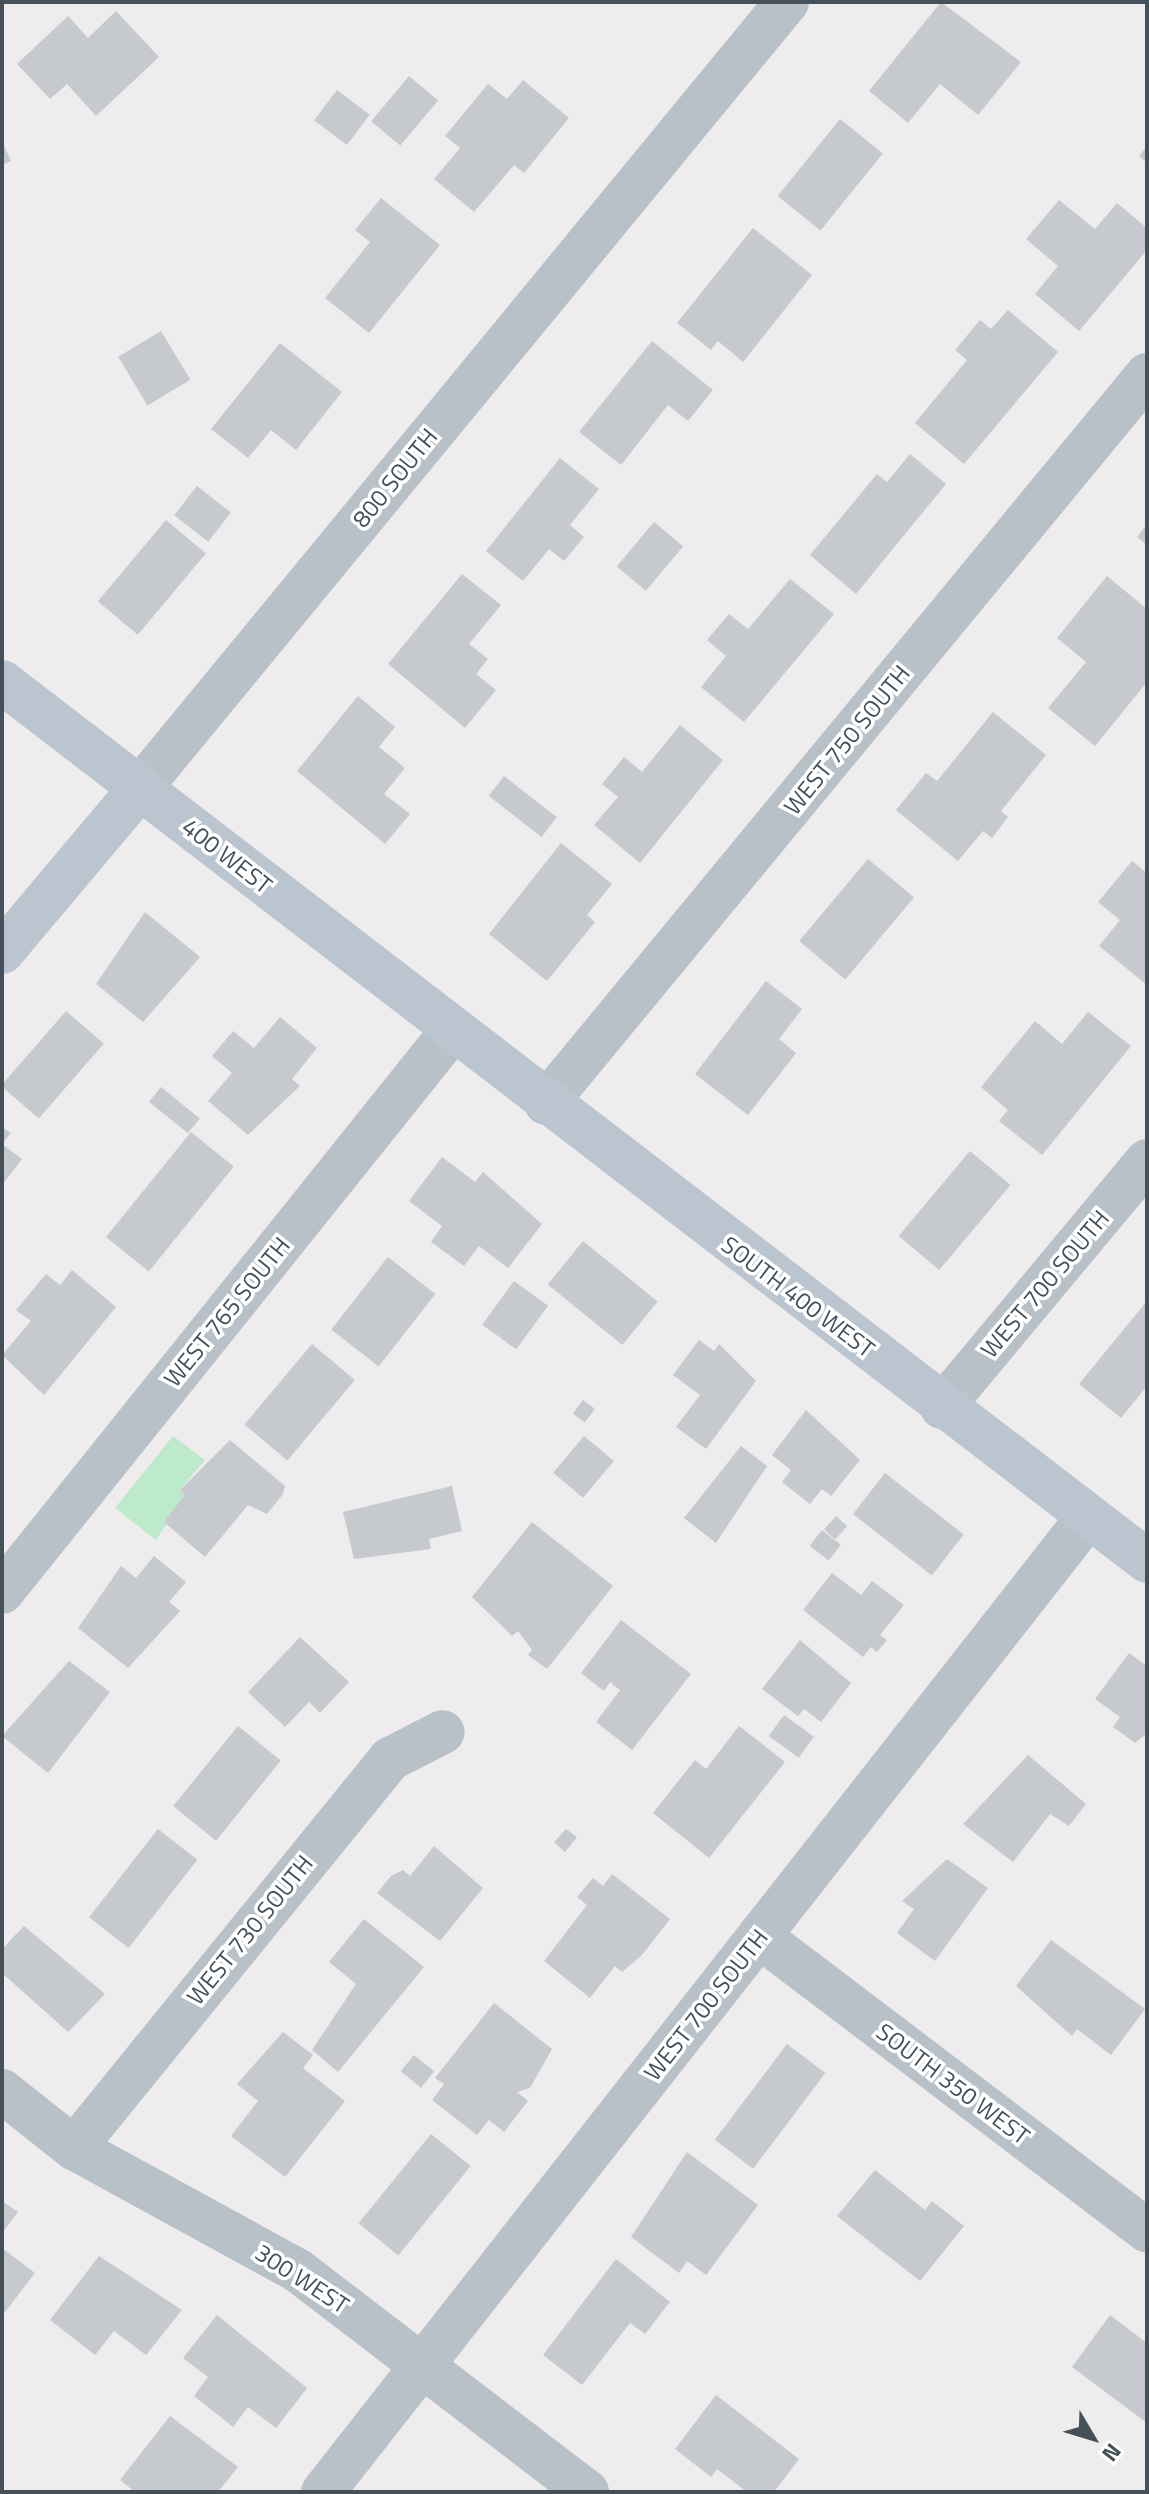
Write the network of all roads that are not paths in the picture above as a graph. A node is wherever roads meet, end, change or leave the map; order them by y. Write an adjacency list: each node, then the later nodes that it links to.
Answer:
1 (787, 2): 4 (street, 800 SOUTH)
2 (1147, 375): 7 (street, WEST 750 SOUTH)
3 (2, 682): 4 (main road, 400 WEST)
4 (140, 788): 5 (main road, 800 SOUTH); 6 (main road, 400 WEST)
5 (2, 952)
6 (452, 1031): 7 (main road, SOUTH 400 WEST); 12 (street, WEST 765 SOUTH)
7 (546, 1103): 9 (main road, SOUTH 400 WEST)
8 (1147, 1161): 9 (street, WEST 700 SOUTH)
9 (942, 1407): 10 (main road, SOUTH 400 WEST)
10 (1088, 1517): 11 (main road, SOUTH 400 WEST); 14 (street, WEST 700 SOUTH)
11 (1147, 1561)
12 (2, 1592)
13 (443, 1732): 16 (street, WEST 730 SOUTH)
14 (759, 1936): 17 (street, SOUTH 350 WEST); 18 (street, WEST 700 SOUTH)
15 (2, 2091): 16 (street, 300 WEST)
16 (74, 2148): 18 (street, 300 WEST)
17 (1147, 2231)
18 (424, 2365): 19 (street, WEST 700 SOUTH); 20 (street, 300 WEST)
19 (323, 2492)
20 (587, 2492)

